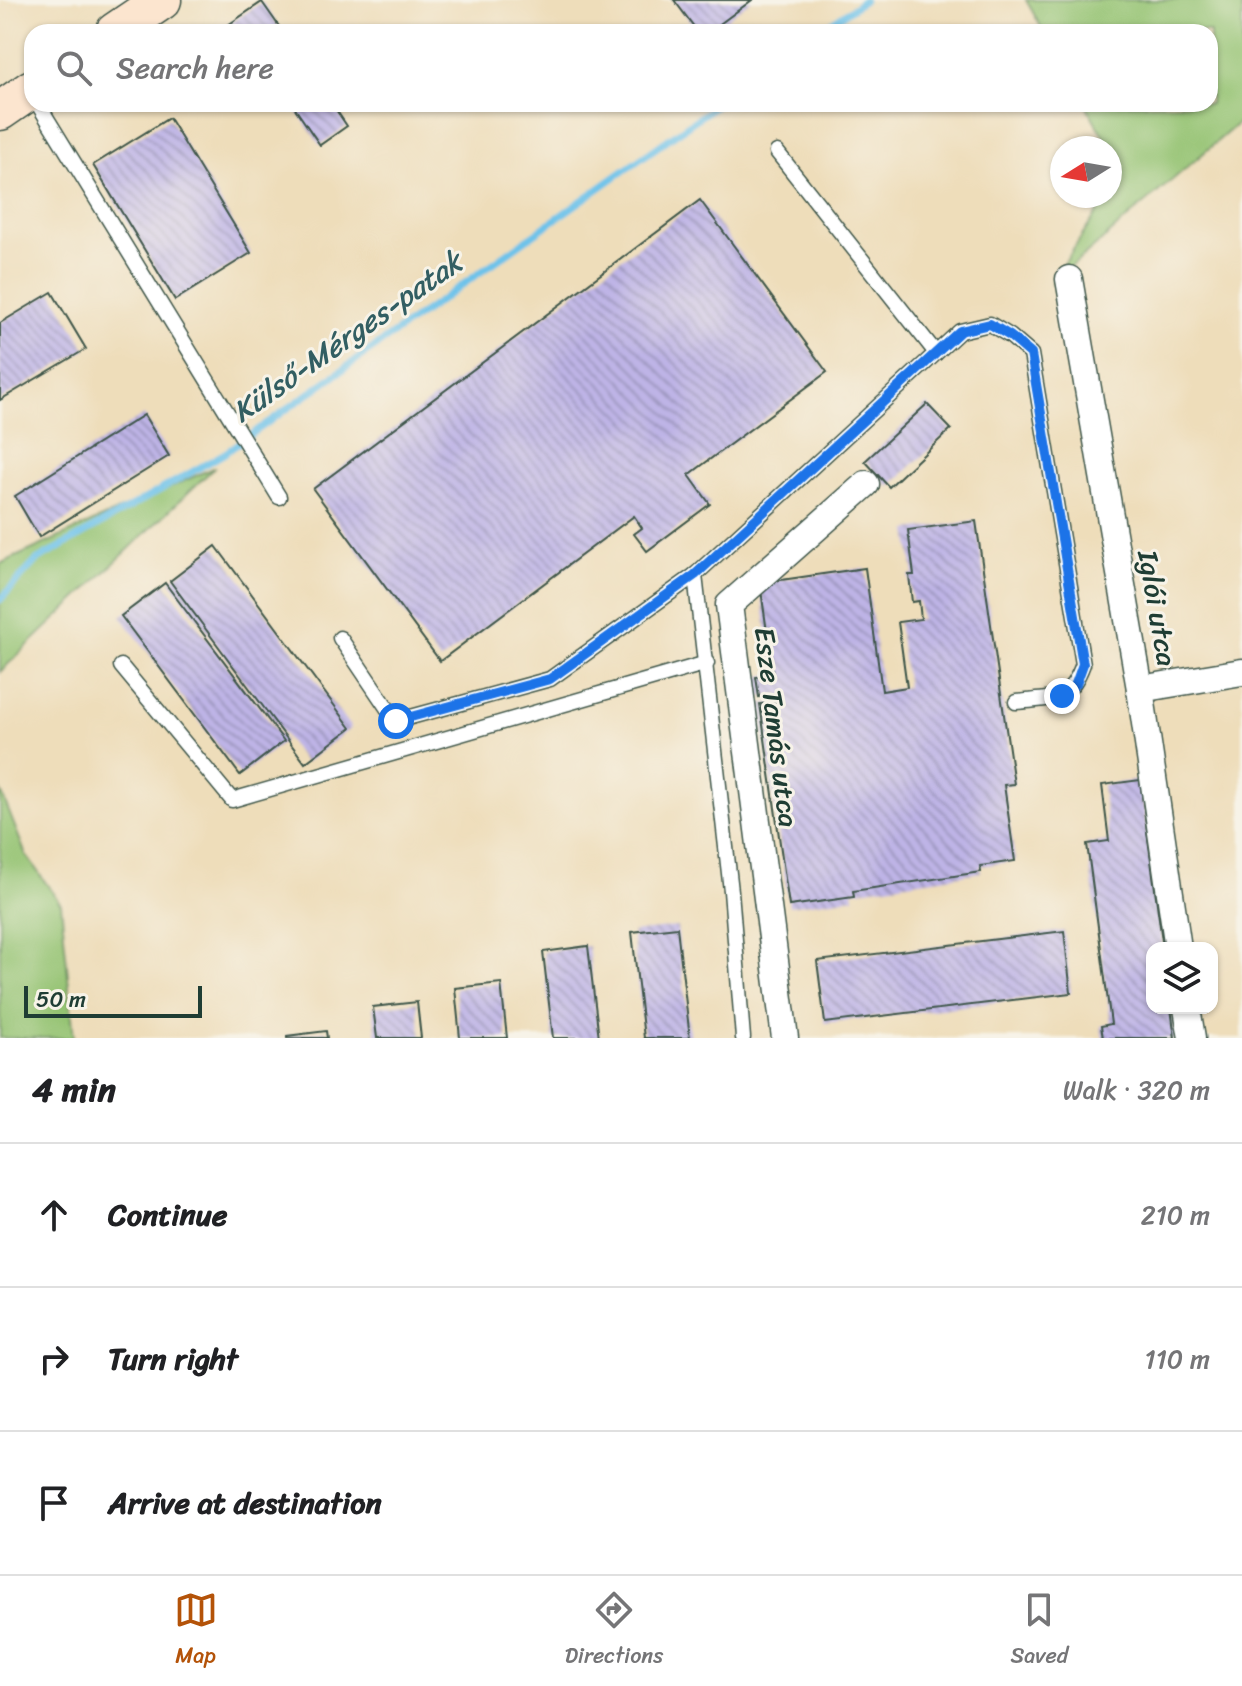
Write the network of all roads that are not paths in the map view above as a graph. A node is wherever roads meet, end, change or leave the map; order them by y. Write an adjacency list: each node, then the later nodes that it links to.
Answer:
1 (162, 0): 2 (main road)
2 (127, 24)
3 (35, 112): 8 (lane)
4 (777, 152): 6 (lane)
5 (1069, 279): 14 (street, Iglói utca)
6 (936, 353): 9 (lane); 15 (lane)
7 (866, 484): 19 (street, Esze Tamás utca)
8 (279, 497)
9 (695, 575): 10 (lane); 11 (lane)
10 (340, 638)
11 (707, 663): 12 (lane); 18 (lane)
12 (121, 666)
13 (1242, 672): 14 (street)
14 (1140, 689): 16 (street, Iglói utca)
15 (1016, 702)
16 (1177, 942)
17 (1188, 1014): 20 (street)
18 (743, 1038)
19 (785, 1038)
20 (1192, 1038)

